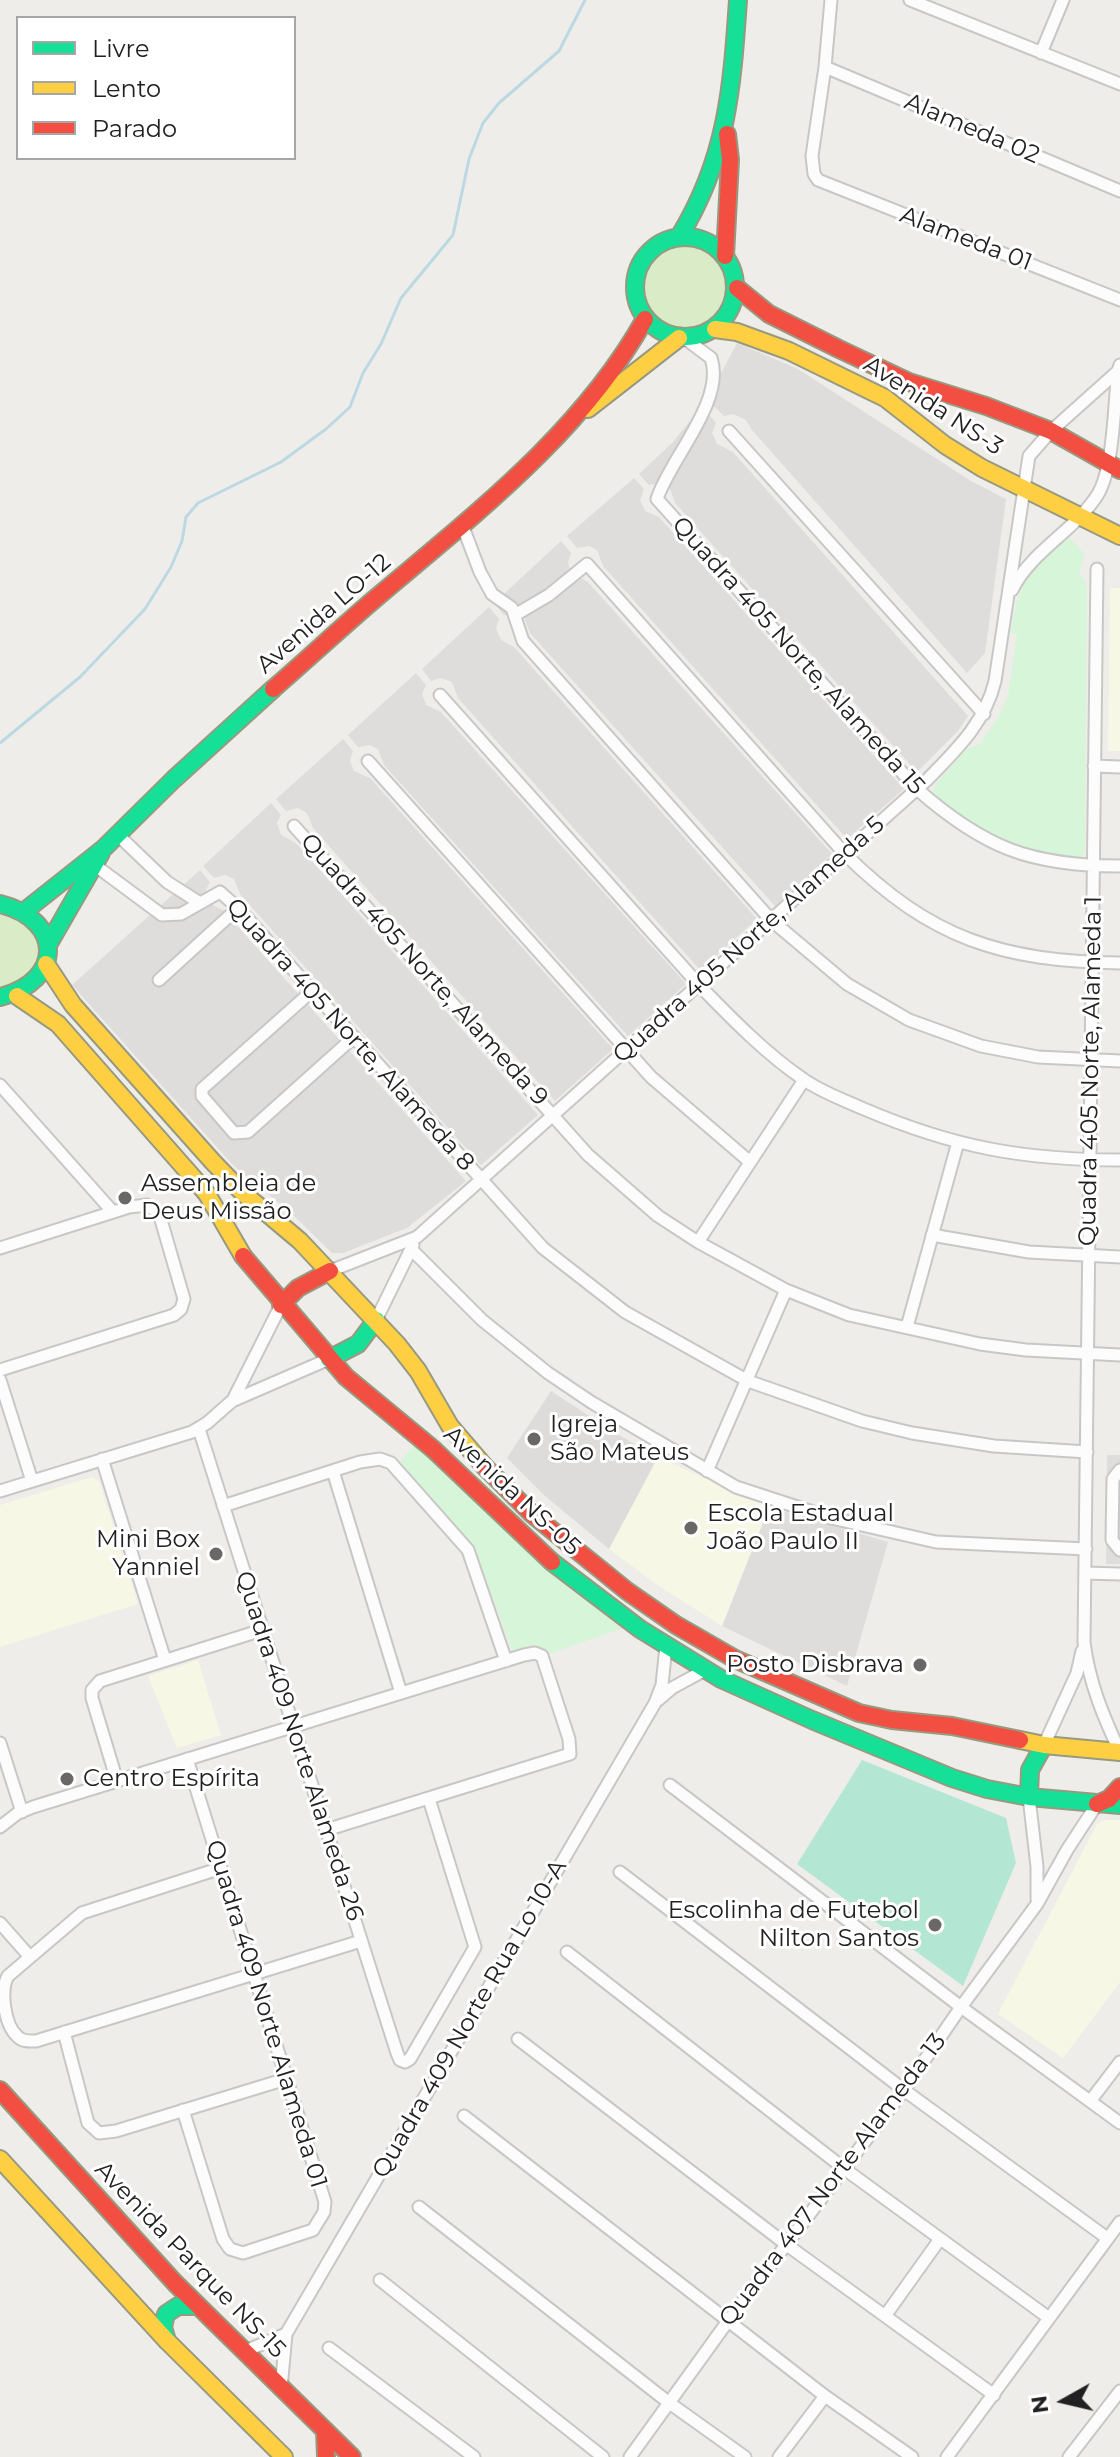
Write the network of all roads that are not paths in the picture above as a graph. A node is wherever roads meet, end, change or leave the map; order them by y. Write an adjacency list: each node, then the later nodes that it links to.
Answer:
1 (738, 0): 8 (street)
2 (831, 0): 6 (street)
3 (910, 0): 5 (street)
4 (1063, 0): 5 (street)
5 (1041, 53): 7 (street)
6 (825, 67): 9 (street, Alameda 02); 13 (street, Alameda 01)
7 (1120, 84)
8 (726, 124): 10 (street); 11 (street)
9 (1120, 191)
10 (679, 237): 11 (street); 14 (street)
11 (725, 256): 12 (street)
12 (737, 288): 15 (street); 20 (street, Avenida NS-3)
13 (1120, 300)
14 (645, 319): 16 (street); 18 (street, Avenida LO-12)
15 (715, 329): 16 (street); 22 (street, Avenida NS-3)
16 (681, 337): 18 (street, Avenida LO-12); 34 (street, Quadra 405 Norte, Alameda 15)
17 (1119, 368): 20 (street, Quadra 405 Norte, Alameda 5); 21 (street, Quadra 405 Norte, Alameda 5)
18 (576, 416): 24 (street, Avenida LO-12)
19 (729, 431): 30 (street)
20 (1051, 431): 21 (street, Avenida NS-3); 22 (street, Quadra 405 Norte, Alameda 5)
21 (1114, 467): 23 (street, Quadra 405 Norte, Alameda 5)
22 (1022, 488): 23 (street, Avenida NS-3); 27 (street, Quadra 405 Norte, Alameda 5)
23 (1080, 515): 25 (street, Avenida NS-3); 27 (street, Quadra 405 Norte, Alameda 5)
24 (463, 527): 28 (street); 36 (street, Avenida LO-12)
25 (1120, 536)
26 (1097, 569): 32 (street, Quadra 405 Norte, Alameda 1)
27 (1008, 598): 30 (street, Quadra 405 Norte, Alameda 5)
28 (515, 615): 38 (street); 46 (street)
29 (440, 695): 52 (street)
30 (984, 714): 34 (street, Quadra 405 Norte, Alameda 5)
31 (368, 761): 56 (street)
32 (1094, 766): 33 (street); 40 (street, Quadra 405 Norte, Alameda 1)
33 (1120, 767)
34 (917, 789): 38 (street, Quadra 405 Norte, Alameda 5); 40 (street, Quadra 405 Norte, Alameda 15)
35 (294, 826): 61 (street, Quadra 405 Norte, Alameda 9)
36 (118, 835): 37 (street, Avenida LO-12); 42 (street)
37 (103, 849): 39 (street, Avenida LO-12); 45 (street, Avenida LO-12)
38 (845, 854): 46 (street, Quadra 405 Norte, Alameda 5); 48 (street)
39 (96, 866): 42 (street, Quadra 405 Norte, Alameda 8); 47 (street, Avenida LO-12)
40 (1093, 866): 41 (street, Quadra 405 Norte, Alameda 15); 48 (street, Quadra 405 Norte, Alameda 1)
41 (1120, 866)
42 (200, 903): 44 (street, Quadra 405 Norte, Alameda 8)
43 (0, 904): 45 (street)
44 (238, 908): 51 (street); 53 (street, Quadra 405 Norte, Alameda 8)
45 (26, 910): 47 (street)
46 (771, 920): 52 (street, Quadra 405 Norte, Alameda 5); 57 (street)
47 (48, 945): 50 (street)
48 (1092, 962): 49 (street); 57 (street, Quadra 405 Norte, Alameda 1)
49 (1120, 963)
50 (46, 964): 54 (street); 75 (street, Avenida NS-05)
51 (159, 980)
52 (699, 985): 56 (street, Quadra 405 Norte, Alameda 5); 59 (street)
53 (312, 991): 55 (street, Quadra 405 Norte, Alameda 8); 55 (street)
54 (8, 997): 77 (street, Avenida NS-05)
55 (354, 1037): 66 (street, Quadra 405 Norte, Alameda 8)
56 (626, 1050): 61 (street, Quadra 405 Norte, Alameda 5); 65 (street)
57 (1091, 1061): 58 (street); 63 (street, Quadra 405 Norte, Alameda 1)
58 (1120, 1061)
59 (804, 1080): 62 (street); 65 (street)
60 (0, 1085): 67 (street)
61 (553, 1115): 66 (street, Quadra 405 Norte, Alameda 5); 70 (street, Quadra 405 Norte, Alameda 9)
62 (958, 1142): 63 (street); 68 (street)
63 (1090, 1160): 64 (street); 73 (street, Quadra 405 Norte, Alameda 1)
64 (1120, 1160)
65 (750, 1162): 70 (street)
66 (481, 1179): 69 (street, Quadra 405 Norte, Alameda 5); 85 (street, Quadra 405 Norte, Alameda 8)
67 (113, 1212): 71 (street); 83 (street)
68 (932, 1235): 73 (street); 79 (street)
69 (417, 1237): 72 (street); 75 (street)
70 (698, 1242): 76 (street, Quadra 405 Norte, Alameda 9)
71 (0, 1248)
72 (411, 1249): 78 (street); 92 (street)
73 (1089, 1256): 74 (street); 80 (street, Quadra 405 Norte, Alameda 1)
74 (1120, 1257)
75 (330, 1271): 77 (street); 78 (street, Avenida NS-05)
76 (786, 1290): 79 (street, Quadra 405 Norte, Alameda 9); 85 (street)
77 (281, 1305): 82 (street, Avenida NS-05); 86 (street)
78 (376, 1320): 82 (street); 110 (street, Avenida NS-05)
79 (907, 1327): 80 (street, Quadra 405 Norte, Alameda 9)
80 (1088, 1354): 81 (street, Quadra 405 Norte, Alameda 9); 88 (street, Quadra 405 Norte, Alameda 1)
81 (1120, 1355)
82 (329, 1359): 86 (street); 102 (street, Avenida NS-05)
83 (0, 1370)
84 (0, 1380): 93 (street)
85 (748, 1381): 88 (street, Quadra 405 Norte, Alameda 8); 92 (street)
86 (232, 1401): 87 (street)
87 (199, 1429): 89 (street); 95 (street, Quadra 409 Norte Alameda 26)
88 (1087, 1452): 96 (street, Quadra 405 Norte, Alameda 1)
89 (102, 1459): 93 (street); 103 (street)
90 (1120, 1470): 97 (street)
91 (333, 1471): 95 (street); 104 (street); 106 (street)
92 (707, 1471): 96 (street)
93 (32, 1481): 94 (street)
94 (0, 1491)
95 (223, 1506): 100 (street, Quadra 409 Norte Alameda 26)
96 (1086, 1549): 98 (street, Quadra 405 Norte, Alameda 1)
97 (1120, 1550)
98 (1085, 1573): 99 (street); 101 (street, Quadra 405 Norte, Alameda 1)
99 (1120, 1574)
100 (262, 1630): 103 (street); 108 (street, Quadra 409 Norte Alameda 26)
101 (1084, 1642): 110 (street); 111 (street)
102 (666, 1646): 105 (street, Avenida NS-05); 107 (street, Quadra 409 Norte Rua Lo 10-A)
103 (165, 1660): 113 (street)
104 (506, 1661): 106 (street); 117 (street)
105 (705, 1670): 107 (street, Quadra 409 Norte Rua Lo 10-A); 116 (street, Avenida NS-05)
106 (401, 1693): 108 (street)
107 (655, 1703): 154 (street, Quadra 409 Norte Rua Lo 10-A)
108 (293, 1727): 112 (street); 122 (street, Quadra 409 Norte Alameda 26)
109 (0, 1743): 120 (street)
110 (1044, 1745): 111 (street, Avenida NS-05); 116 (street)
111 (1120, 1752)
112 (187, 1759): 113 (street); 123 (street, Quadra 409 Norte Alameda 01)
113 (117, 1781): 120 (street)
114 (670, 1785): 131 (street)
115 (1120, 1787): 118 (street)
116 (1029, 1797): 118 (street, Avenida NS-05); 125 (street)
117 (429, 1799): 122 (street); 127 (street, Quadra 409 Norte Alameda 26)
118 (1097, 1804): 119 (street, Avenida NS-05); 125 (street, Quadra 407 Norte Alameda 13)
119 (1120, 1805)
120 (22, 1812): 121 (street)
121 (0, 1827)
122 (326, 1830): 127 (street, Quadra 409 Norte Alameda 26)
123 (221, 1868): 129 (street); 130 (street, Quadra 409 Norte Alameda 01)
124 (620, 1872): 137 (street)
125 (1037, 1904): 131 (street, Quadra 407 Norte Alameda 13)
126 (0, 1923): 129 (street)
127 (361, 1941): 130 (street)
128 (567, 1952): 143 (street)
129 (30, 1957): 132 (street)
130 (253, 1973): 132 (street); 135 (street, Quadra 409 Norte Alameda 01)
131 (961, 2007): 137 (street, Quadra 407 Norte Alameda 13); 138 (street)
132 (64, 2032): 139 (street)
133 (518, 2039): 148 (street)
134 (1120, 2062): 138 (street)
135 (286, 2079): 139 (street); 139 (street, Quadra 409 Norte Alameda 01)
136 (0, 2090): 150 (street, Avenida Parque NS-15)
137 (904, 2090): 143 (street, Quadra 407 Norte Alameda 13); 146 (street)
138 (1091, 2100): 141 (street)
139 (183, 2110)
140 (464, 2116): 153 (street)
141 (1120, 2123)
142 (0, 2159): 155 (street)
143 (846, 2170): 147 (street); 148 (street, Quadra 407 Norte Alameda 13)
144 (419, 2207): 162 (street)
145 (1120, 2222): 146 (street)
146 (1107, 2238): 152 (street)
147 (940, 2239): 151 (street); 152 (street)
148 (787, 2245): 151 (street); 153 (street, Quadra 407 Norte Alameda 13)
149 (380, 2280): 168 (street)
150 (197, 2306): 155 (street); 157 (street, Avenida Parque NS-15)
151 (885, 2316): 160 (street)
152 (1049, 2318): 160 (street)
153 (728, 2321): 161 (street); 162 (street, Quadra 407 Norte Alameda 13)
154 (286, 2334): 157 (street); 158 (street, Quadra 409 Norte Rua Lo 10-A)
155 (167, 2341): 164 (street)
156 (329, 2348): 167 (street)
157 (243, 2352): 158 (street, Avenida Parque NS-15)
158 (281, 2389): 163 (street, Avenida Parque NS-15)
159 (1120, 2391): 174 (street)
160 (994, 2395): 173 (street)
161 (825, 2396): 171 (street); 172 (street)
162 (668, 2402): 169 (street, Quadra 407 Norte Alameda 13); 170 (street)
163 (325, 2431): 165 (street); 166 (street, Avenida Parque NS-15)
164 (284, 2457)
165 (326, 2457)
166 (352, 2457)
167 (474, 2457)
168 (603, 2457)
169 (630, 2457)
170 (745, 2457)
171 (779, 2457)
172 (912, 2457)
173 (947, 2457)
174 (1069, 2457)

